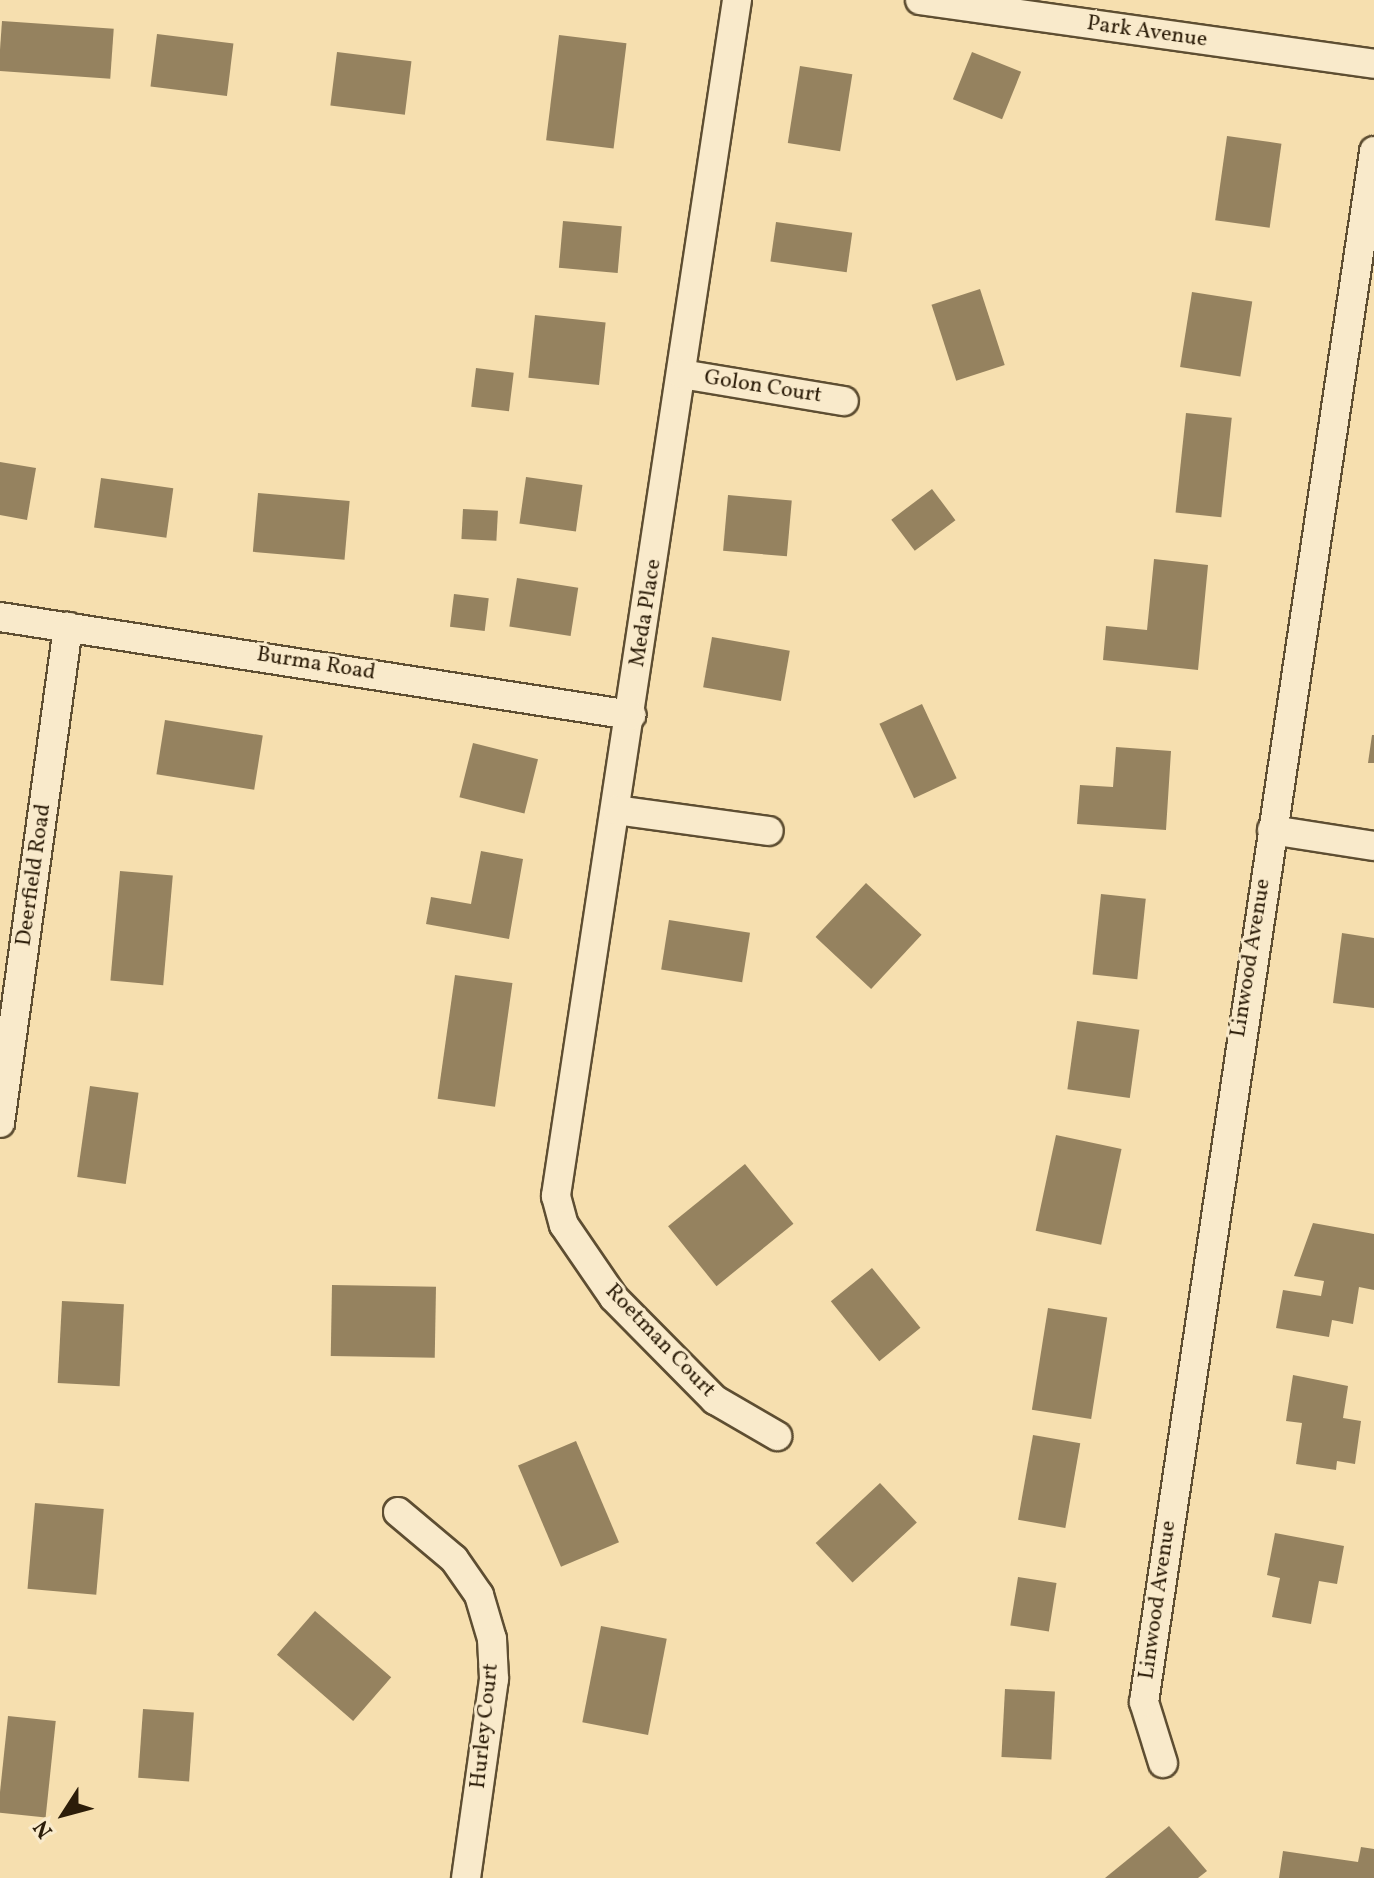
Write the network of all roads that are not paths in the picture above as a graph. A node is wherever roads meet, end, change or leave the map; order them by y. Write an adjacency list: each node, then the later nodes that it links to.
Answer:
1 (737, 0): 5 (street, Meda Place)
2 (920, 0): 3 (street, Park Avenue)
3 (1374, 64)
4 (1374, 151): 11 (street, Linwood Avenue)
5 (682, 374): 6 (street, Golon Court); 9 (street, Meda Place)
6 (844, 401)
7 (0, 617): 8 (street, Burma Road)
8 (68, 627): 9 (street, Burma Road); 14 (street, Deerfield Road)
9 (631, 715): 10 (street, Meda Place)
10 (616, 810): 12 (street); 15 (street, Meda Place)
11 (1272, 830): 13 (street); 18 (street, Linwood Avenue)
12 (769, 831)
13 (1374, 846)
14 (0, 1123)
15 (564, 1225): 16 (street, Roetman Court)
16 (777, 1436)
17 (398, 1512): 19 (street, Hurley Court)
18 (1163, 1763)
19 (466, 1878)

